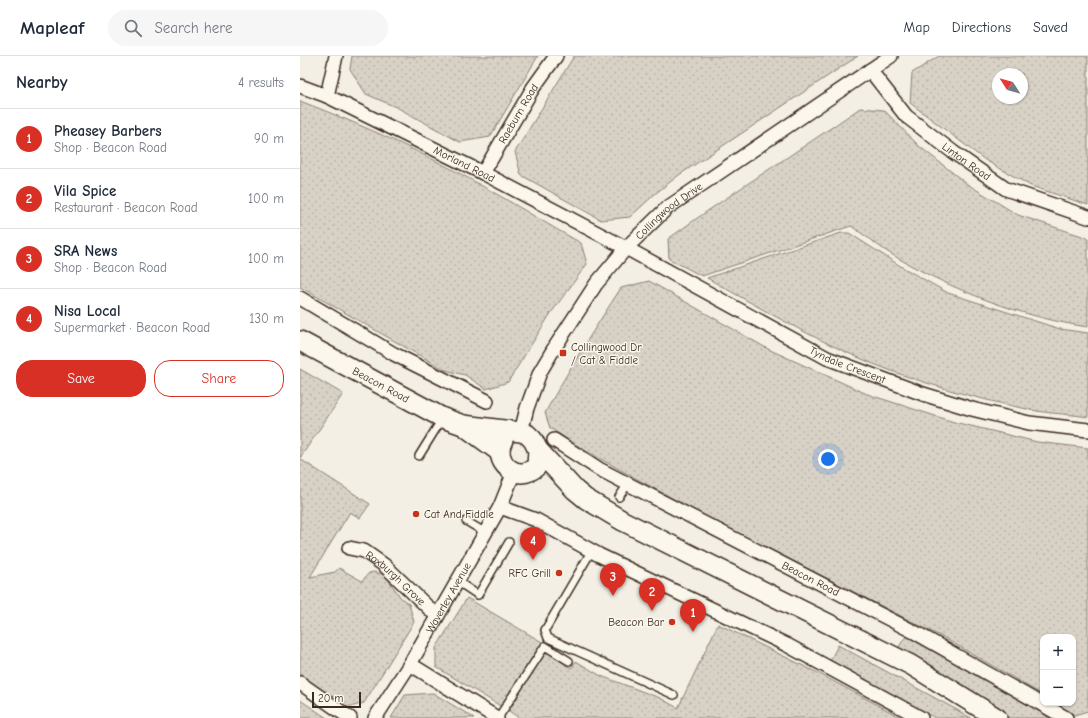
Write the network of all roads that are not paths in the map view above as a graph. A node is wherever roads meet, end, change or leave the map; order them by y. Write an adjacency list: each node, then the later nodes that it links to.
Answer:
1 (336, 56): 6 (street)
2 (556, 56): 7 (street, Raeburn Road)
3 (891, 56): 4 (street, Collingwood Drive)
4 (870, 70): 8 (street, Linton Road); 9 (street, Collingwood Drive)
5 (300, 86): 6 (street, Morland Road)
6 (327, 96): 7 (street, Morland Road)
7 (483, 173): 9 (street, Morland Road)
8 (1088, 217)
9 (626, 248): 15 (street, Tyndale Crescent); 16 (street, Collingwood Drive)
10 (300, 298): 12 (street)
11 (300, 341): 13 (main road, Beacon Road)
12 (487, 401)
13 (443, 418): 14 (main road, Beacon Road); 20 (lane)
14 (462, 425): 16 (main road, Beacon Road); 19 (main road, Beacon Road)
15 (1088, 430)
16 (517, 431): 18 (main road, Beacon Road); 19 (main road)
17 (554, 440): 22 (street, Beacon Road)
18 (538, 450): 21 (main road); 23 (main road, Beacon Road)
19 (500, 452): 21 (main road, Beacon Road)
20 (419, 456)
21 (522, 472): 23 (main road, Beacon Road); 25 (street, Waverley Avenue)
22 (628, 484): 24 (lane); 42 (street, Beacon Road)
23 (575, 490): 41 (main road, Beacon Road)
24 (619, 497)
25 (500, 507): 27 (street, Waverley Avenue); 30 (street)
26 (466, 522): 27 (lane)
27 (486, 533): 31 (street, Waverley Avenue)
28 (509, 542): 31 (lane)
29 (349, 548): 32 (street, Roxburgh Grove)
30 (592, 550): 36 (lane); 40 (street)
31 (457, 581): 32 (street, Waverley Avenue)
32 (437, 616): 34 (street, Waverley Avenue)
33 (569, 661): 39 (lane)
34 (410, 664): 38 (street, Waverley Avenue); 39 (street)
35 (300, 683): 37 (street)
36 (674, 695)
37 (350, 718)
38 (375, 718)
39 (497, 718)
40 (921, 718)
41 (997, 718)
42 (1066, 718)

